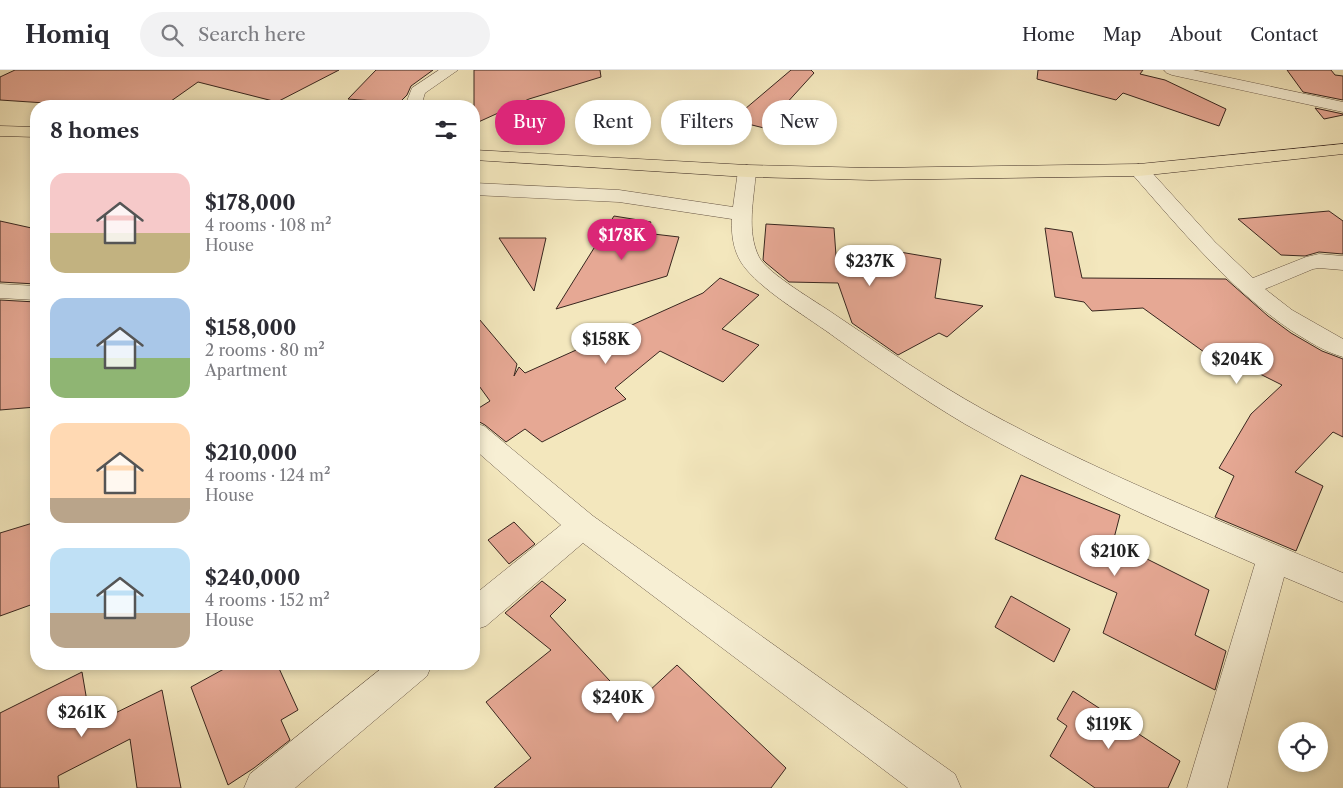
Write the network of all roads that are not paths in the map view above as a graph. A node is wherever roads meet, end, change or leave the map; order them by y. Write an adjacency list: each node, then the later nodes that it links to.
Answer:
1 (450, 70): 3 (street)
2 (1172, 70): 4 (street)
3 (415, 100)
4 (1343, 107)
5 (0, 130): 6 (highway)
6 (30, 132)
7 (1343, 149): 9 (highway)
8 (480, 155): 10 (highway)
9 (1139, 170): 10 (highway); 14 (street)
10 (747, 171): 12 (street)
11 (480, 189): 12 (street)
12 (743, 214): 20 (street)
13 (1343, 263): 14 (street)
14 (1249, 288): 17 (street)
15 (0, 291): 16 (street)
16 (30, 293)
17 (1343, 349)
18 (480, 438): 19 (street)
19 (582, 525): 22 (street); 25 (street)
20 (1273, 557): 21 (street); 26 (street)
21 (1343, 588)
22 (480, 609)
23 (407, 670): 24 (street)
24 (264, 788)
25 (941, 788)
26 (1208, 788)

